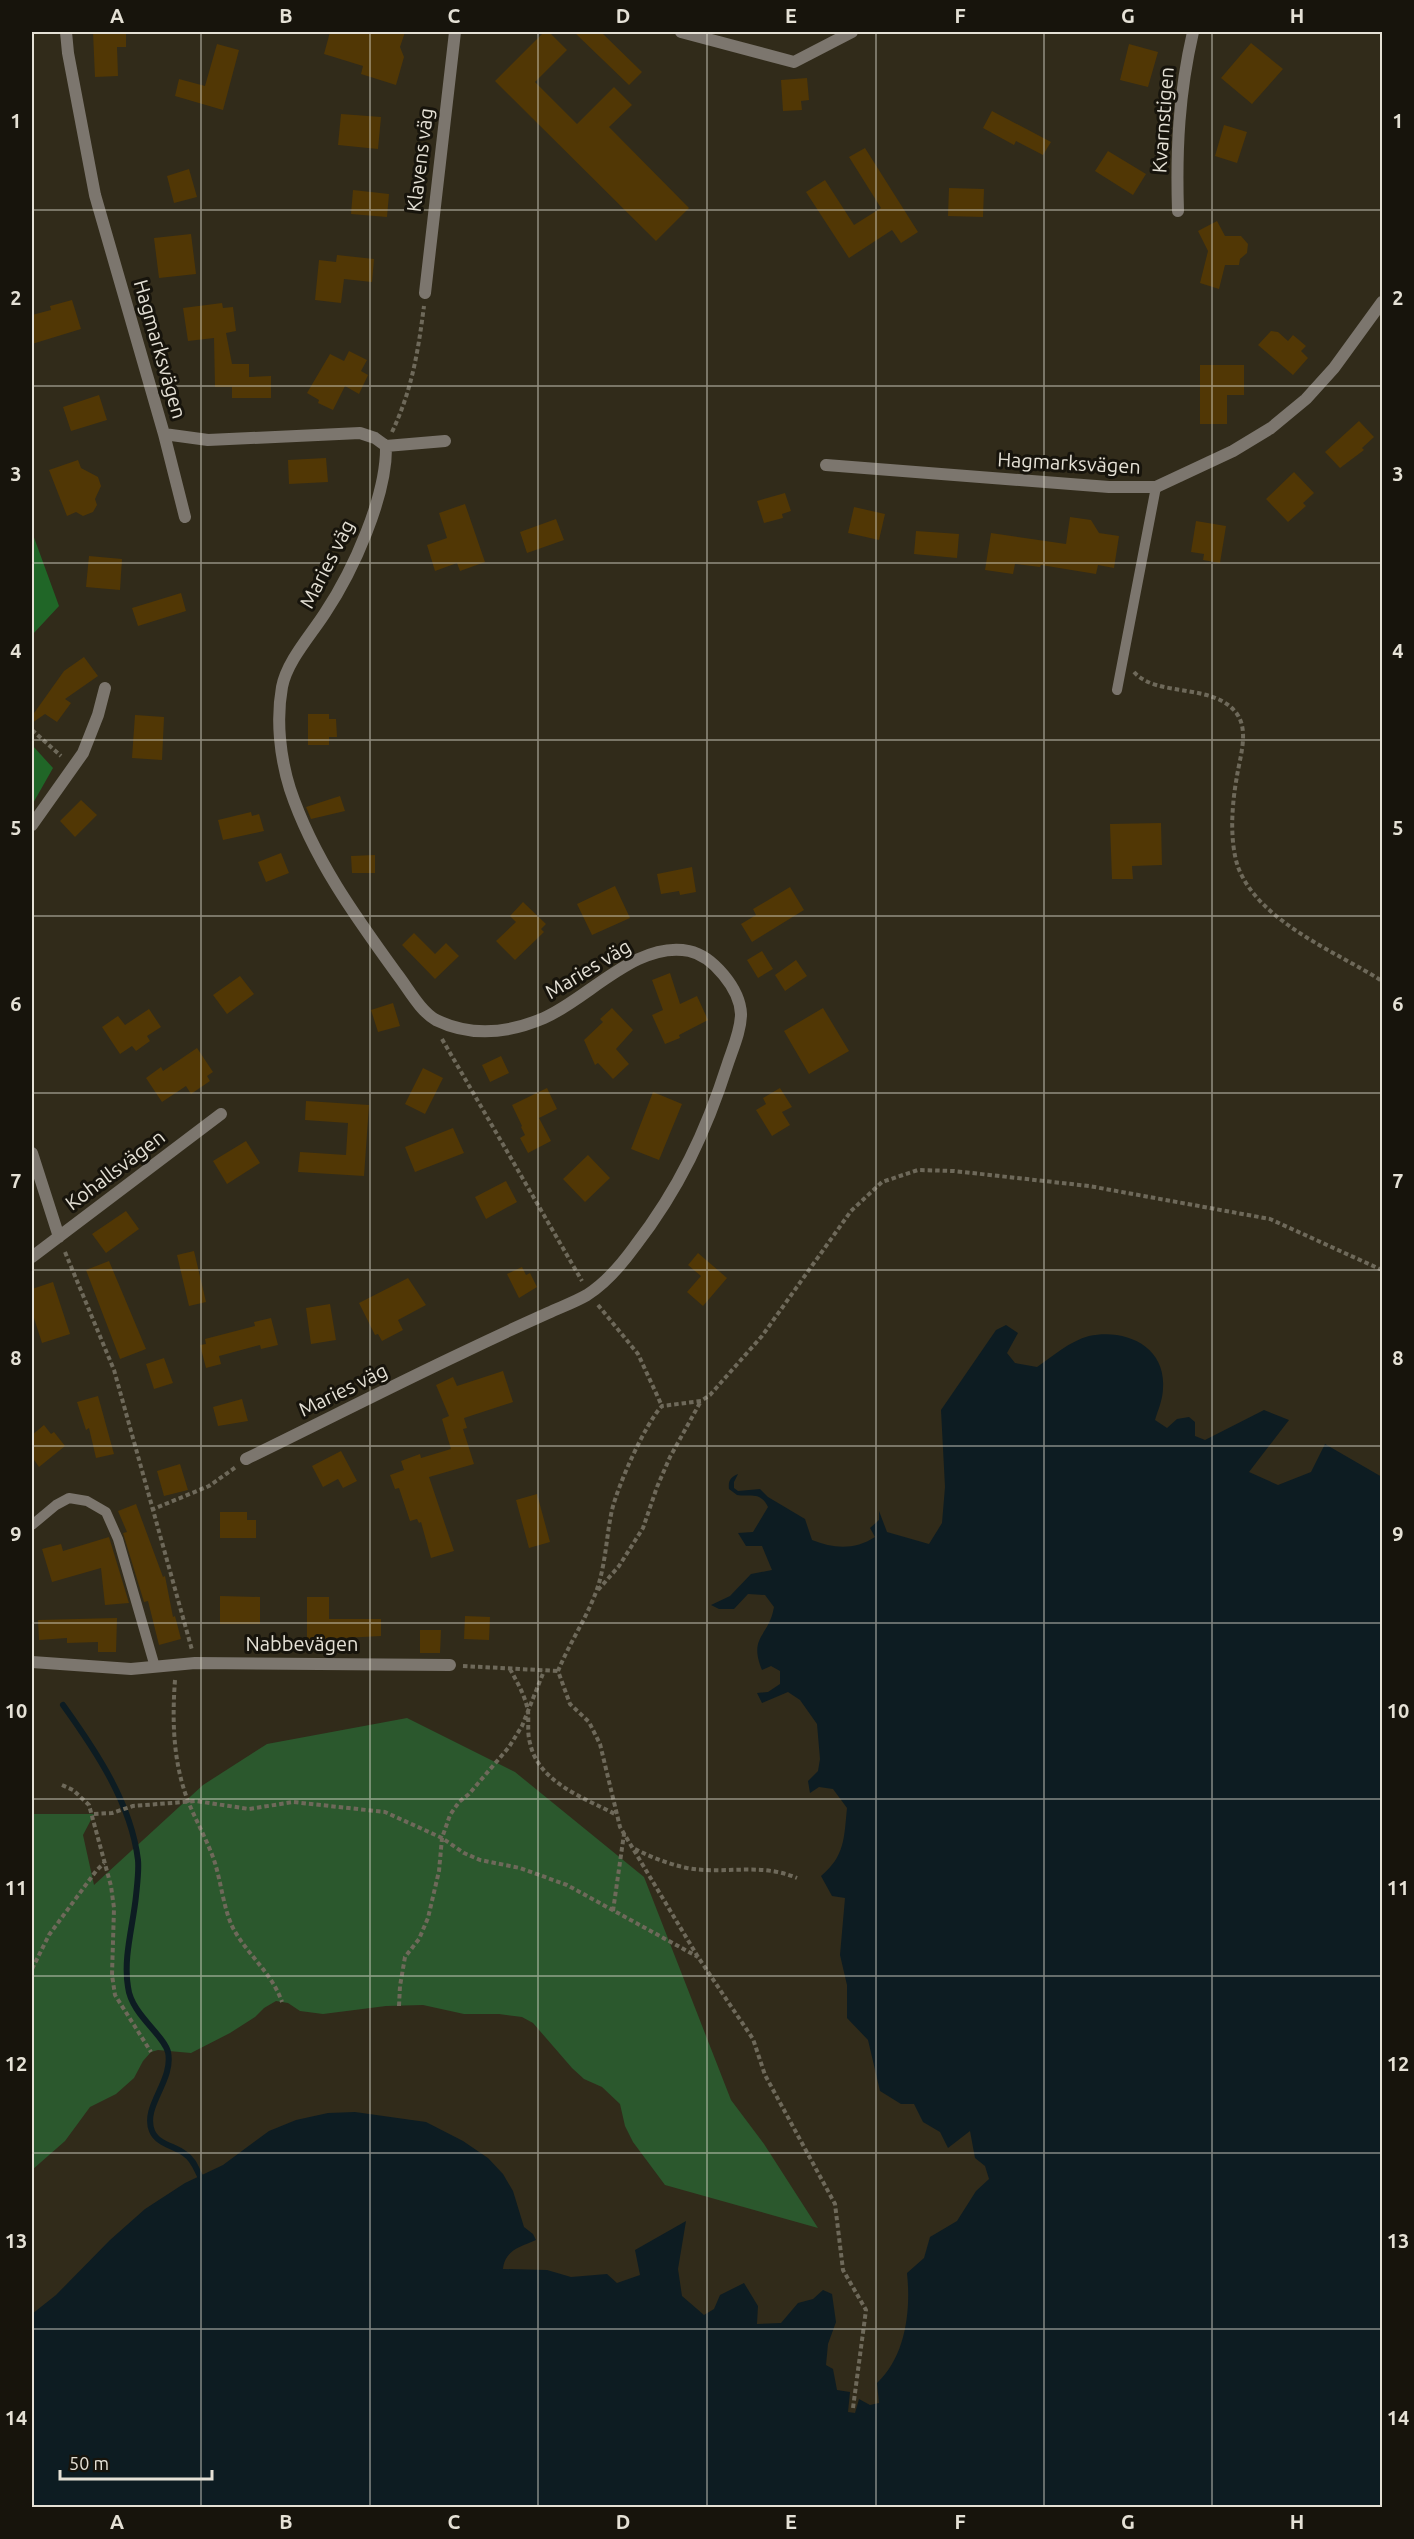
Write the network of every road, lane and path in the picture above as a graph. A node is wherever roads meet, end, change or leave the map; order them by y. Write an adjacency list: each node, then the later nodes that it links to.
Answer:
1 (66, 32): 9 (street, Hagmarksvägen)
2 (455, 32): 7 (street, Klavens väg)
3 (681, 32): 4 (street)
4 (852, 32)
5 (1193, 32): 6 (street, Kvarnstigen)
6 (1178, 211)
7 (425, 293): 11 (path)
8 (1383, 302): 13 (street, Hagmarksvägen)
9 (164, 434): 11 (street, Hagmarksvägen); 14 (street)
10 (445, 441): 11 (street)
11 (386, 446): 22 (street, Maries väg)
12 (826, 465): 13 (street, Hagmarksvägen)
13 (1156, 487): 15 (lane)
14 (185, 517)
15 (1123, 661): 17 (lane); 21 (path)
16 (105, 688): 19 (street)
17 (1117, 690)
18 (32, 730): 19 (path)
19 (73, 766): 20 (street)
20 (32, 825)
21 (1383, 981)
22 (433, 1019): 28 (path); 28 (street, Maries väg)
23 (221, 1114): 25 (street, Kohallsvägen)
24 (32, 1153): 25 (street)
25 (59, 1237): 26 (street, Kohallsvägen); 32 (path)
26 (32, 1257)
27 (1383, 1270): 29 (path)
28 (589, 1294): 30 (path); 31 (street, Maries väg)
29 (701, 1401): 30 (path); 34 (path)
30 (662, 1406): 34 (path)
31 (246, 1459): 32 (path)
32 (151, 1510): 36 (path)
33 (32, 1525): 39 (lane)
34 (596, 1593): 42 (path)
35 (32, 1662): 39 (street, Nabbevägen)
36 (195, 1663): 37 (street, Nabbevägen); 38 (street, Nabbevägen)
37 (176, 1664): 39 (street, Nabbevägen); 45 (path)
38 (450, 1665): 40 (path)
39 (155, 1667)
40 (510, 1669): 41 (path); 43 (path)
41 (544, 1671): 42 (path); 43 (path)
42 (558, 1671): 47 (path)
43 (528, 1711): 47 (path); 49 (path)
44 (62, 1785): 51 (path)
45 (188, 1802): 46 (path); 49 (path); 56 (path)
46 (94, 1814)
47 (616, 1815): 48 (path)
48 (624, 1833): 50 (path); 53 (path)
49 (442, 1838): 53 (path); 57 (path)
50 (633, 1848): 52 (path); 54 (path)
51 (104, 1863): 55 (path); 58 (path)
52 (797, 1878)
53 (613, 1911): 54 (path)
54 (698, 1957): 59 (path)
55 (32, 1969)
56 (282, 2002)
57 (399, 2006)
58 (151, 2052)
59 (853, 2408)

